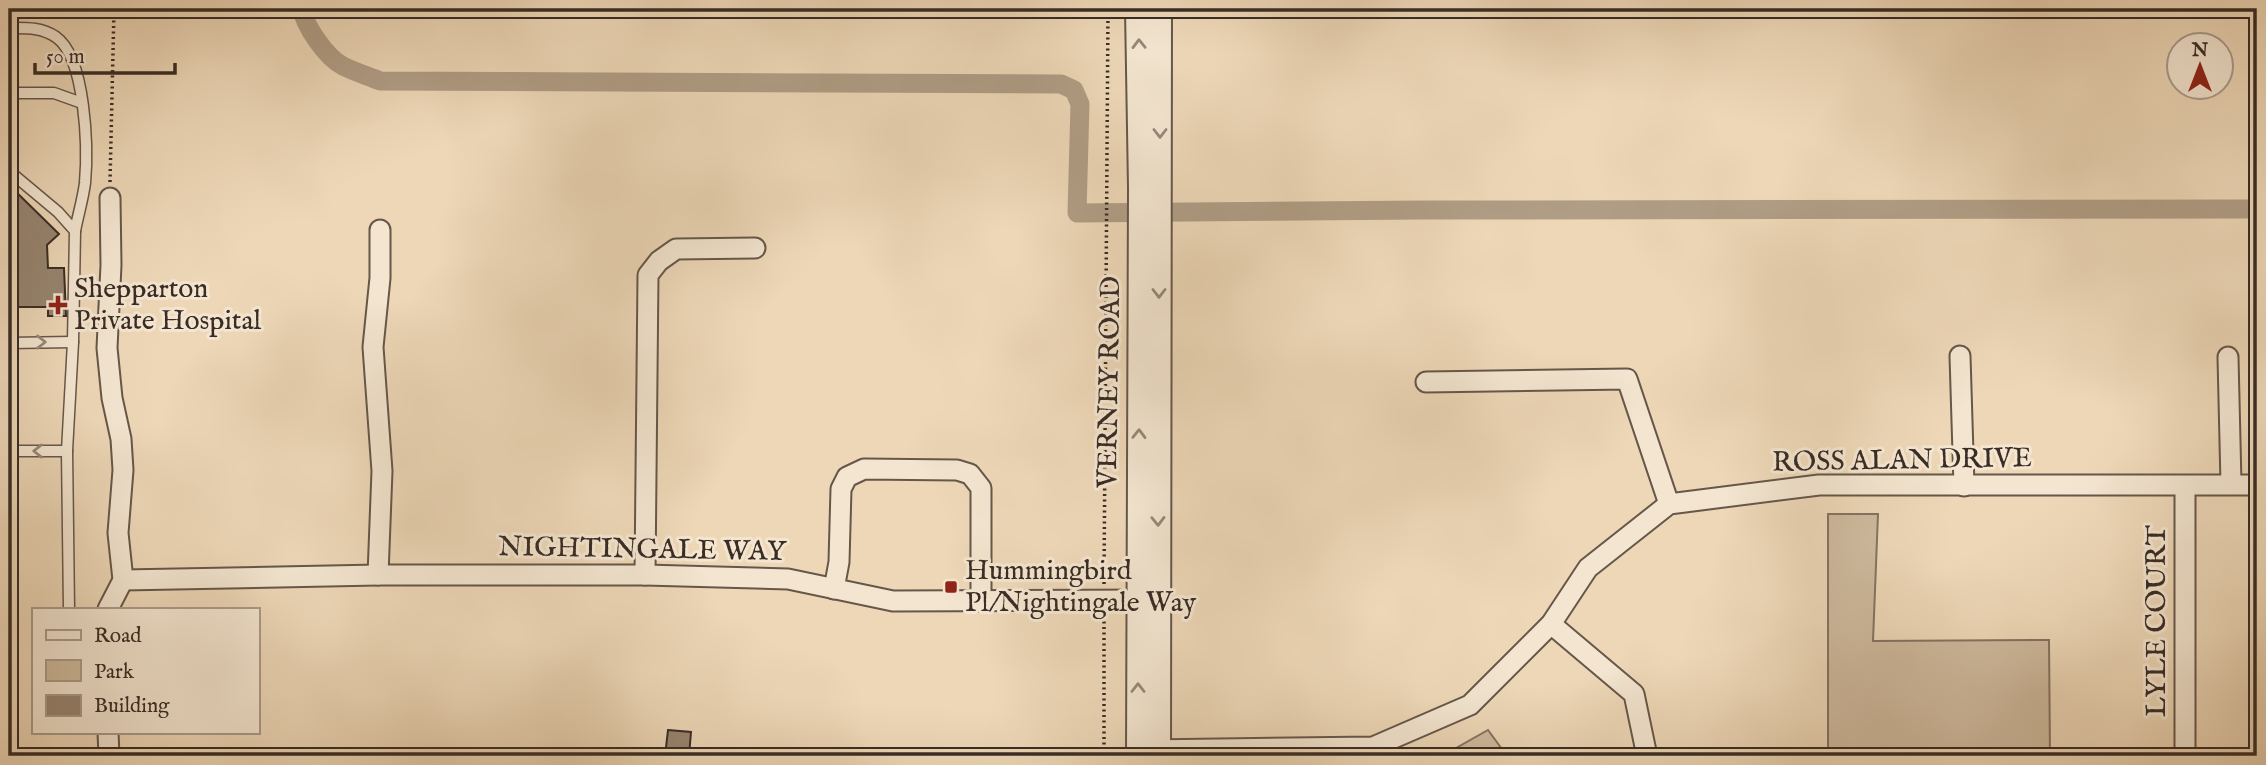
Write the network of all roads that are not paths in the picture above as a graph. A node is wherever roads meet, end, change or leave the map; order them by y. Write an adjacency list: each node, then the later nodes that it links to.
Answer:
1 (1138, 9): 7 (street, VERNEY ROAD, one-way to 1)
2 (1159, 9): 7 (street, VERNEY ROAD, one-way to 7)
3 (9, 28): 5 (lane)
4 (9, 93): 5 (lane)
5 (82, 103): 10 (lane)
6 (9, 171): 10 (lane)
7 (1150, 188): 28 (street, VERNEY ROAD)
8 (110, 198): 26 (street)
9 (380, 230): 24 (street)
10 (75, 231): 12 (lane)
11 (755, 247): 25 (street)
12 (73, 342): 13 (lane, one-way to 12); 18 (lane)
13 (9, 343)
14 (1960, 356): 21 (street)
15 (2228, 357): 19 (street)
16 (1426, 382): 23 (street)
17 (9, 451): 18 (lane, one-way to 17)
18 (67, 451): 30 (lane)
19 (2231, 484): 20 (street, ROSS ALAN DRIVE); 22 (street, ROSS ALAN DRIVE)
20 (2257, 485)
21 (1964, 486): 22 (street, ROSS ALAN DRIVE); 23 (street, ROSS ALAN DRIVE)
22 (2185, 486): 37 (street, LYLE COURT)
23 (1669, 504): 32 (street)
24 (379, 575): 25 (street, NIGHTINGALE WAY); 26 (street, NIGHTINGALE WAY)
25 (646, 575): 27 (street, NIGHTINGALE WAY)
26 (123, 580): 31 (street)
27 (834, 589): 29 (street, NIGHTINGALE WAY); 29 (street)
28 (1148, 600): 29 (street, NIGHTINGALE WAY); 34 (street, VERNEY ROAD)
29 (981, 601)
30 (69, 608)
31 (109, 608)
32 (1551, 624): 34 (street); 36 (street)
33 (108, 734): 35 (street)
34 (1148, 753)
35 (109, 756)
36 (1647, 756)
37 (2185, 756)

